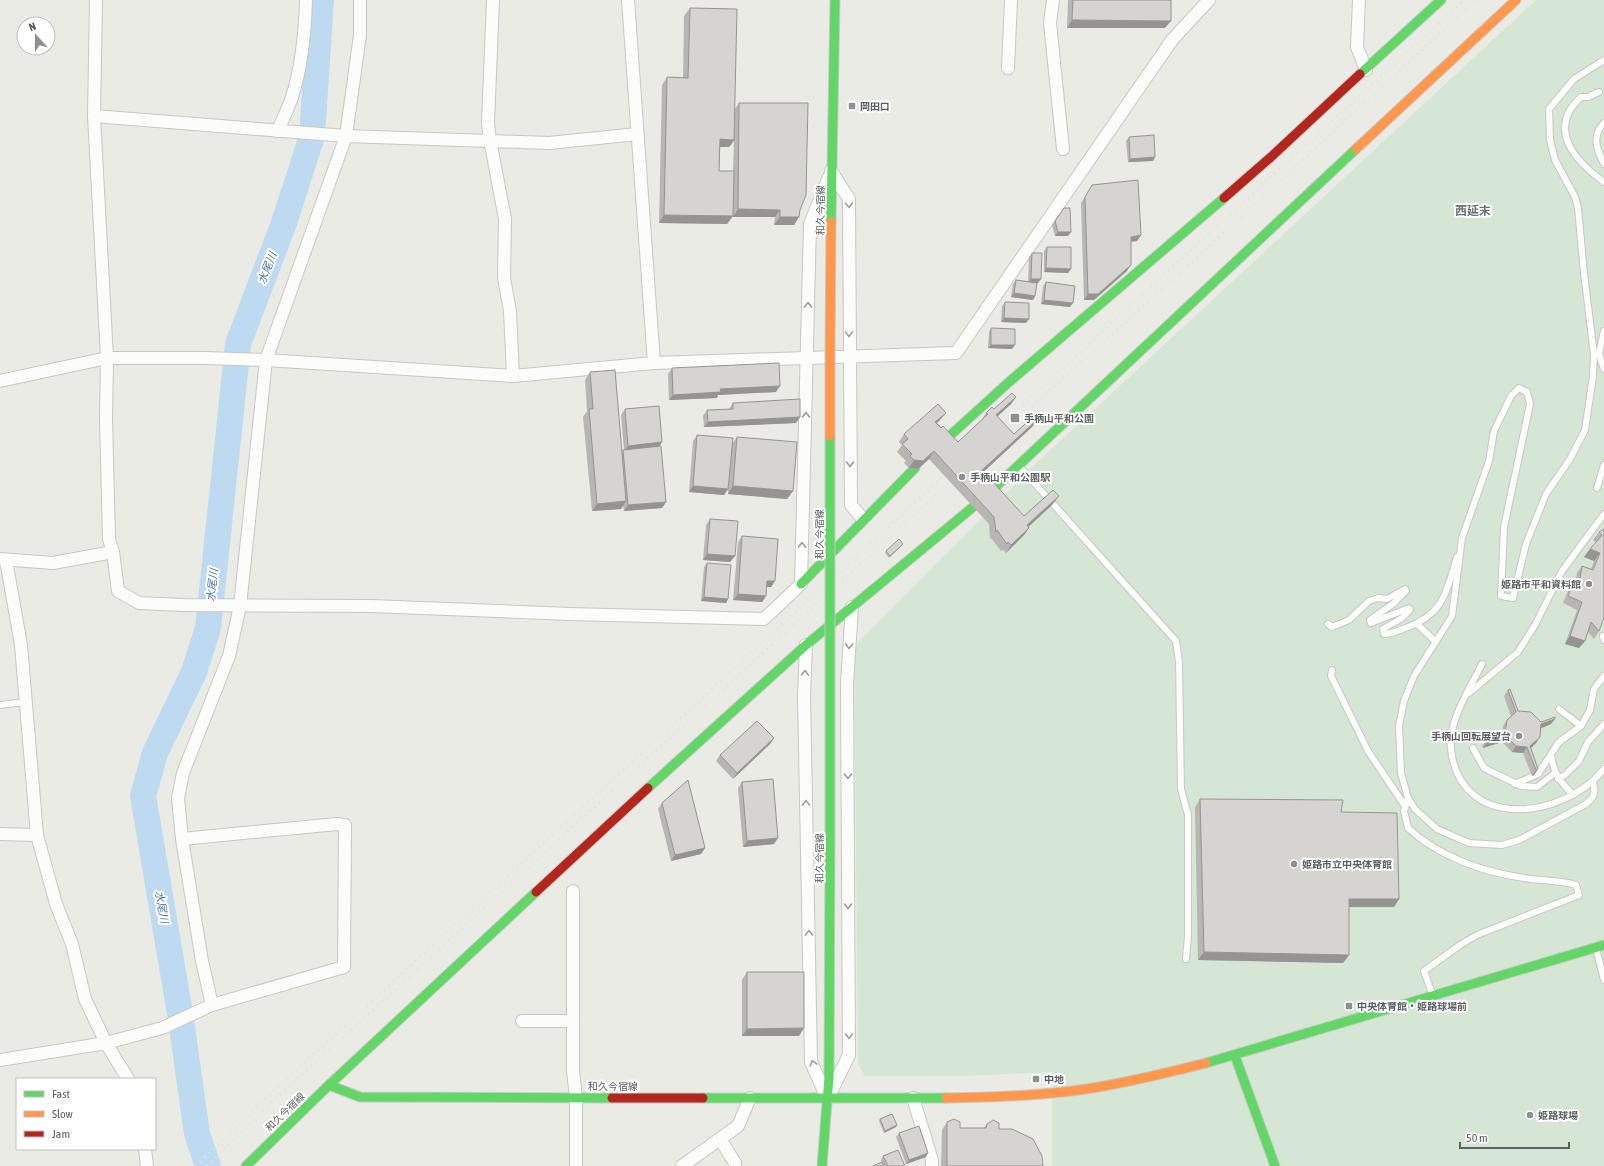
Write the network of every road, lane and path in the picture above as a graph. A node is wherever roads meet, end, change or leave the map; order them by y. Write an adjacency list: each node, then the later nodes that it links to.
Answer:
1 (96, 0): 17 (street)
2 (306, 0): 19 (street)
3 (360, 0): 21 (street)
4 (493, 0): 22 (street)
5 (628, 0): 20 (street)
6 (835, 0): 25 (street, 和久今宿線)
7 (1011, 0): 14 (street)
8 (1053, 0): 23 (street)
9 (1209, 0): 29 (street)
10 (1359, 0): 15 (street)
11 (1441, 0): 15 (street)
12 (1516, 0): 40 (street)
13 (1604, 60): 28 (lane)
14 (1008, 68)
15 (1366, 70): 37 (street)
16 (1599, 92): 26 (lane)
17 (94, 116): 19 (street); 30 (street)
18 (1604, 123): 24 (lane)
19 (278, 131): 21 (street)
20 (637, 134): 22 (street); 33 (street)
21 (346, 136): 22 (street); 32 (street)
22 (490, 140): 35 (street)
23 (1063, 148)
24 (1604, 164)
25 (831, 171): 29 (street, one-way to 29); 31 (street, one-way to 25); 93 (street, 和久今宿線, bridge)
26 (1604, 182)
27 (1604, 331): 28 (lane)
28 (1597, 354): 34 (lane); 46 (lane)
29 (850, 357): 31 (street); 45 (street, one-way to 45)
30 (107, 358): 32 (street); 36 (street); 47 (street)
31 (807, 358): 33 (street); 49 (street, one-way to 31)
32 (266, 360): 35 (street); 50 (street)
33 (654, 363): 35 (street)
34 (1604, 369)
35 (513, 376)
36 (0, 381)
37 (944, 441)
38 (1604, 465): 41 (lane)
39 (915, 468): 45 (street)
40 (1022, 469): 42 (street); 79 (lane)
41 (1597, 488)
42 (990, 492)
43 (973, 507): 51 (street)
44 (1604, 514): 59 (lane)
45 (863, 519): 49 (street)
46 (1462, 538): 53 (lane); 54 (lane)
47 (113, 552): 48 (street); 50 (street)
48 (3, 559): 60 (street)
49 (802, 584): 50 (street)
50 (240, 606): 76 (street)
51 (852, 607): 55 (street); 93 (street, one-way to 93)
52 (1328, 624): 53 (lane)
53 (1418, 624): 54 (lane)
54 (1436, 642): 72 (lane)
55 (806, 646): 89 (street); 93 (street, one-way to 55)
56 (1482, 664): 59 (lane)
57 (1332, 670): 73 (lane)
58 (1604, 676): 64 (lane)
59 (1467, 694): 71 (lane)
60 (26, 702): 61 (lane); 75 (street)
61 (0, 705)
62 (1559, 709): 64 (lane)
63 (1604, 724): 68 (lane)
64 (1581, 726): 66 (lane)
65 (1473, 748): 70 (lane)
66 (1551, 755): 68 (lane); 70 (lane)
67 (1604, 770): 69 (lane)
68 (1557, 776): 70 (lane); 71 (lane)
69 (1593, 782): 71 (lane); 72 (lane)
70 (1515, 784)
71 (1573, 795)
72 (1408, 798): 73 (lane)
73 (1405, 806): 81 (lane)
74 (0, 834): 75 (street)
75 (38, 835): 85 (street)
76 (182, 839): 82 (street); 82 (street)
77 (573, 891): 84 (street)
78 (1600, 946): 80 (lane); 81 (street)
79 (1186, 958)
80 (1604, 980)
81 (1432, 996): 86 (street)
82 (212, 1005): 85 (street)
83 (522, 1021): 84 (street)
84 (574, 1021): 90 (street)
85 (106, 1043): 87 (street); 88 (street)
86 (1235, 1056): 92 (street); 103 (street)
87 (0, 1060)
88 (127, 1078)
89 (328, 1085): 90 (street, 和久今宿線); 97 (street, 和久今宿線)
90 (576, 1097): 91 (street, 和久今宿線); 98 (street)
91 (750, 1098): 93 (street, 和久今宿線); 94 (street)
92 (913, 1098): 93 (street); 102 (street)
93 (827, 1099): 101 (street)
94 (720, 1138): 99 (street); 100 (street)
95 (145, 1150): 96 (street)
96 (147, 1166)
97 (246, 1166)
98 (576, 1166)
99 (682, 1166)
100 (735, 1166)
101 (822, 1166)
102 (932, 1166)
103 (1275, 1166)

